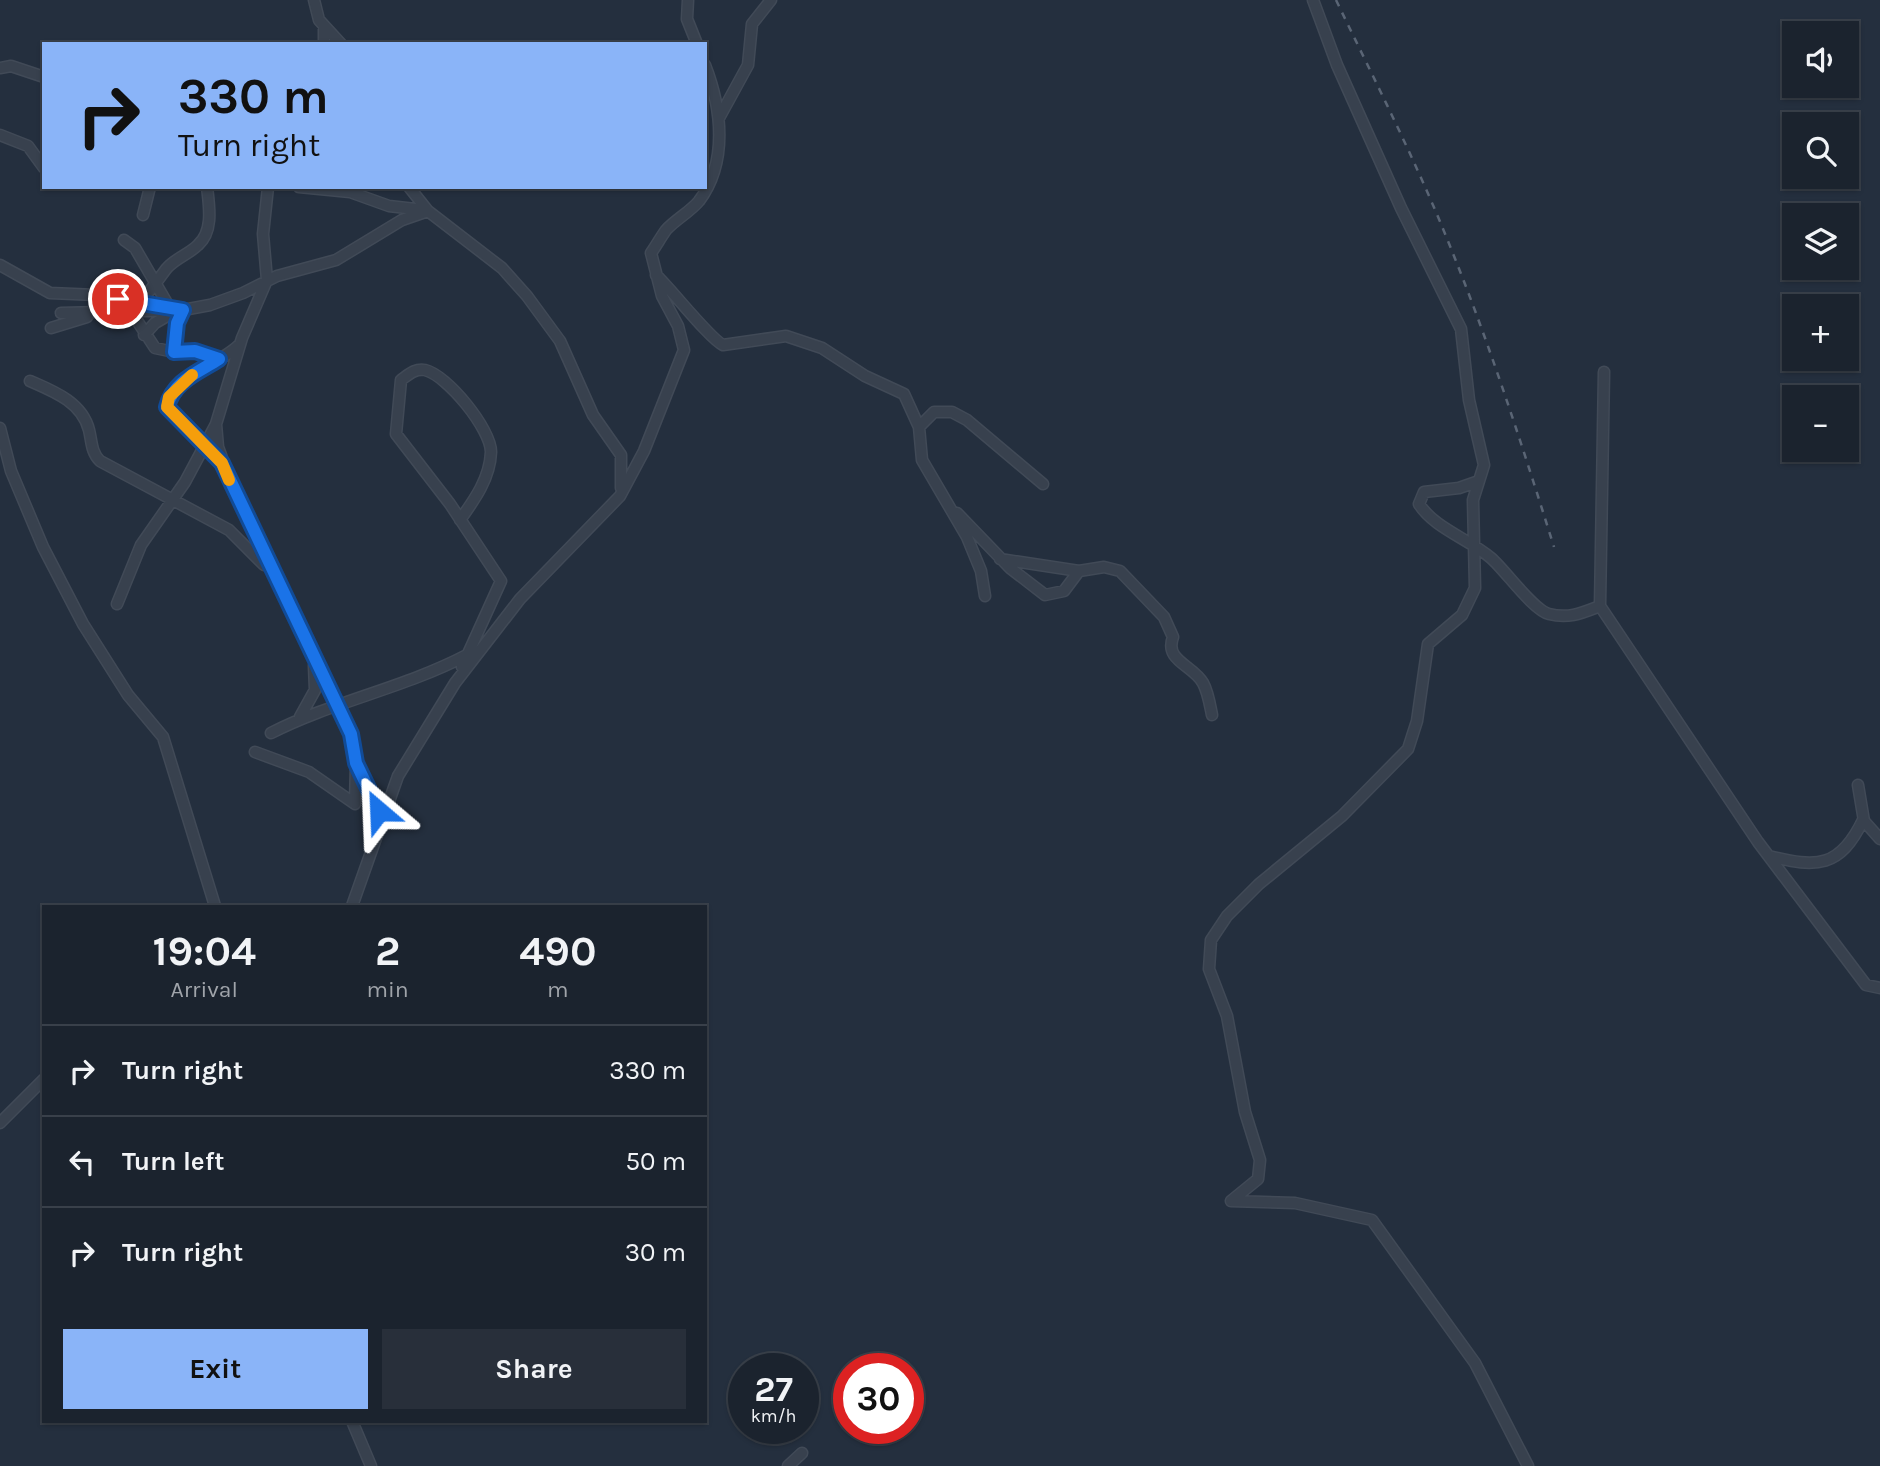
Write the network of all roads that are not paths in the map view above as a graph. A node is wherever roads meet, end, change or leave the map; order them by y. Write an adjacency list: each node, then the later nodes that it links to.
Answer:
1 (314, 0): 5 (street)
2 (688, 0): 8 (street)
3 (771, 0): 12 (street)
4 (1313, 0): 46 (street)
5 (324, 25): 6 (street); 7 (street)
6 (324, 42)
7 (339, 42)
8 (696, 42)
9 (0, 68): 11 (street)
10 (707, 70): 12 (street)
11 (42, 79)
12 (719, 119): 15 (street)
13 (0, 135): 14 (street)
14 (42, 165)
15 (707, 187)
16 (150, 189): 23 (street)
17 (208, 189): 28 (street)
18 (268, 189): 27 (street)
19 (319, 189): 22 (street)
20 (412, 189): 22 (street)
21 (706, 189): 26 (street)
22 (428, 211): 27 (street); 49 (street)
23 (143, 215)
24 (124, 240): 28 (street)
25 (0, 265): 29 (street)
26 (654, 273): 42 (street); 49 (street)
27 (267, 280): 30 (street); 36 (street)
28 (156, 285): 29 (street); 30 (street)
29 (137, 303): 30 (street); 31 (street)
30 (178, 310): 31 (street); 35 (street); 37 (street)
31 (119, 311): 33 (street); 35 (street)
32 (61, 313): 33 (street)
33 (93, 313): 34 (street)
34 (51, 328)
35 (144, 335): 37 (street)
36 (241, 342): 38 (street); 41 (street)
37 (174, 352): 38 (street)
38 (219, 359): 44 (street)
39 (1604, 372): 58 (street)
40 (30, 381): 50 (street)
41 (216, 424): 44 (street); 45 (street)
42 (919, 427): 47 (street); 48 (street)
43 (0, 428): 73 (street)
44 (205, 444): 45 (street); 50 (street)
45 (222, 463): 55 (street)
46 (1479, 481): 52 (street); 52 (street)
47 (1043, 484)
48 (938, 492): 53 (street); 56 (street)
49 (620, 496): 61 (street)
50 (174, 498): 55 (street); 57 (street)
51 (460, 520): 51 (street); 59 (street)
52 (1473, 543): 58 (street); 82 (street)
53 (1000, 559): 54 (street); 54 (street)
54 (1079, 571): 63 (street)
55 (274, 576): 60 (street)
56 (985, 596)
57 (117, 604)
58 (1600, 606): 72 (street)
59 (467, 655): 61 (street); 62 (street)
60 (314, 656): 62 (street); 64 (street)
61 (455, 683): 74 (street)
62 (337, 706): 64 (street); 67 (street)
63 (1212, 715)
64 (300, 718): 65 (street)
65 (271, 733)
66 (256, 752): 67 (street)
67 (356, 763): 69 (street)
68 (1857, 785): 70 (street)
69 (379, 811)
70 (1863, 820): 71 (street); 72 (street)
71 (1878, 836)
72 (1769, 856): 75 (street)
73 (215, 905)
74 (352, 905)
75 (1880, 988)
76 (42, 1081): 77 (street)
77 (0, 1122)
78 (353, 1423): 80 (street)
79 (802, 1453): 81 (street)
80 (371, 1466)
81 (788, 1466)
82 (1528, 1466)

